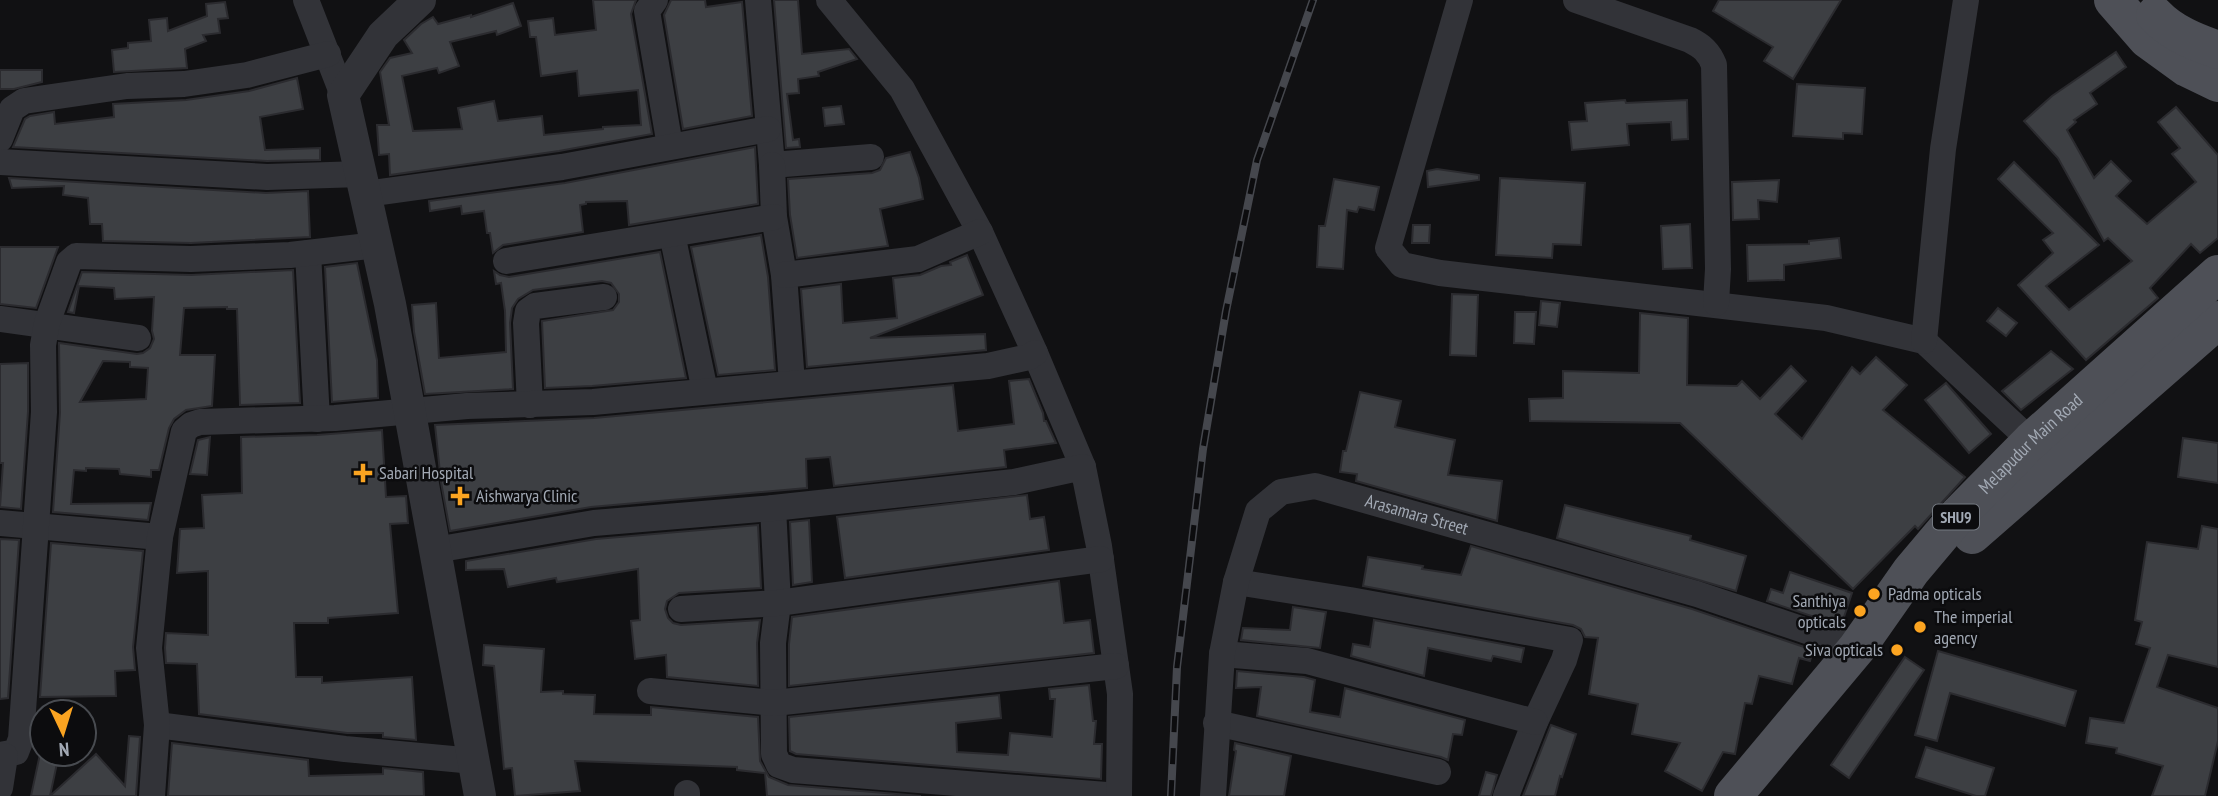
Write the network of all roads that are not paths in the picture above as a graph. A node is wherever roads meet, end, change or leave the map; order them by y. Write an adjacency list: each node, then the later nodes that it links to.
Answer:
1 (306, 0): 12 (street)
2 (420, 0): 14 (street)
3 (655, 0): 18 (street)
4 (758, 0): 16 (street)
5 (829, 0): 24 (street)
6 (1460, 0): 32 (street)
7 (1576, 0): 32 (street)
8 (1966, 0): 37 (street)
9 (2113, 0): 13 (main road)
10 (2142, 0): 13 (main road)
11 (2166, 0): 13 (street)
12 (328, 54): 14 (street); 17 (street)
13 (2203, 60): 15 (main road)
14 (343, 95): 22 (street)
15 (2218, 103)
16 (768, 129): 18 (street); 21 (street)
17 (0, 139)
18 (670, 146): 22 (street)
19 (871, 157): 21 (street)
20 (0, 162): 22 (street)
21 (772, 165): 23 (street)
22 (363, 184): 26 (street)
23 (774, 216): 25 (street); 30 (street)
24 (980, 232): 30 (street); 38 (street)
25 (672, 234): 28 (street); 40 (street)
26 (377, 245): 27 (street); 42 (street)
27 (308, 253): 35 (street); 43 (street)
28 (506, 261)
29 (2218, 274): 44 (main road, Melapudur Main Road / SHU9)
30 (784, 275): 39 (street)
31 (604, 297): 41 (street)
32 (1716, 303): 37 (street)
33 (0, 319): 35 (street)
34 (2218, 320): 74 (main road, Melapudur Main Road / SHU9)
35 (47, 323): 36 (street); 48 (street)
36 (138, 338)
37 (1924, 341): 44 (street)
38 (1035, 353): 39 (street); 45 (street)
39 (792, 383): 40 (street)
40 (705, 391): 41 (street)
41 (530, 405): 42 (street)
42 (410, 412): 43 (street); 50 (street)
43 (317, 419): 49 (street)
44 (2031, 441): 55 (main road, Melapudur Main Road / SHU9)
45 (1083, 467): 46 (street); 51 (street)
46 (773, 508): 50 (street); 53 (street)
47 (0, 523): 48 (street)
48 (35, 526): 49 (street); 63 (street)
49 (160, 537): 62 (street)
50 (436, 550): 64 (street)
51 (1101, 559): 53 (street); 57 (street)
52 (1236, 582): 55 (street, Arasamara Street); 56 (street, Arasamara Street); 60 (street)
53 (778, 603): 54 (street); 59 (street)
54 (681, 609)
55 (1857, 648): 73 (main road, Melapudur Main Road / SHU9)
56 (1222, 654): 60 (street); 61 (street, Arasamara Street)
57 (1116, 666): 59 (street); 70 (street)
58 (650, 691): 59 (street)
59 (774, 703): 67 (street)
60 (1535, 722): 72 (street)
61 (1216, 723): 65 (street); 71 (street, Arasamara Street)
62 (157, 725): 64 (street); 68 (street)
63 (2, 755): 66 (street)
64 (474, 761): 69 (street)
65 (1438, 772)
66 (0, 788)
67 (979, 791): 70 (street)
68 (152, 796)
69 (480, 796)
70 (1119, 796)
71 (1213, 796)
72 (1506, 796)
73 (1733, 796)
74 (1763, 796)

